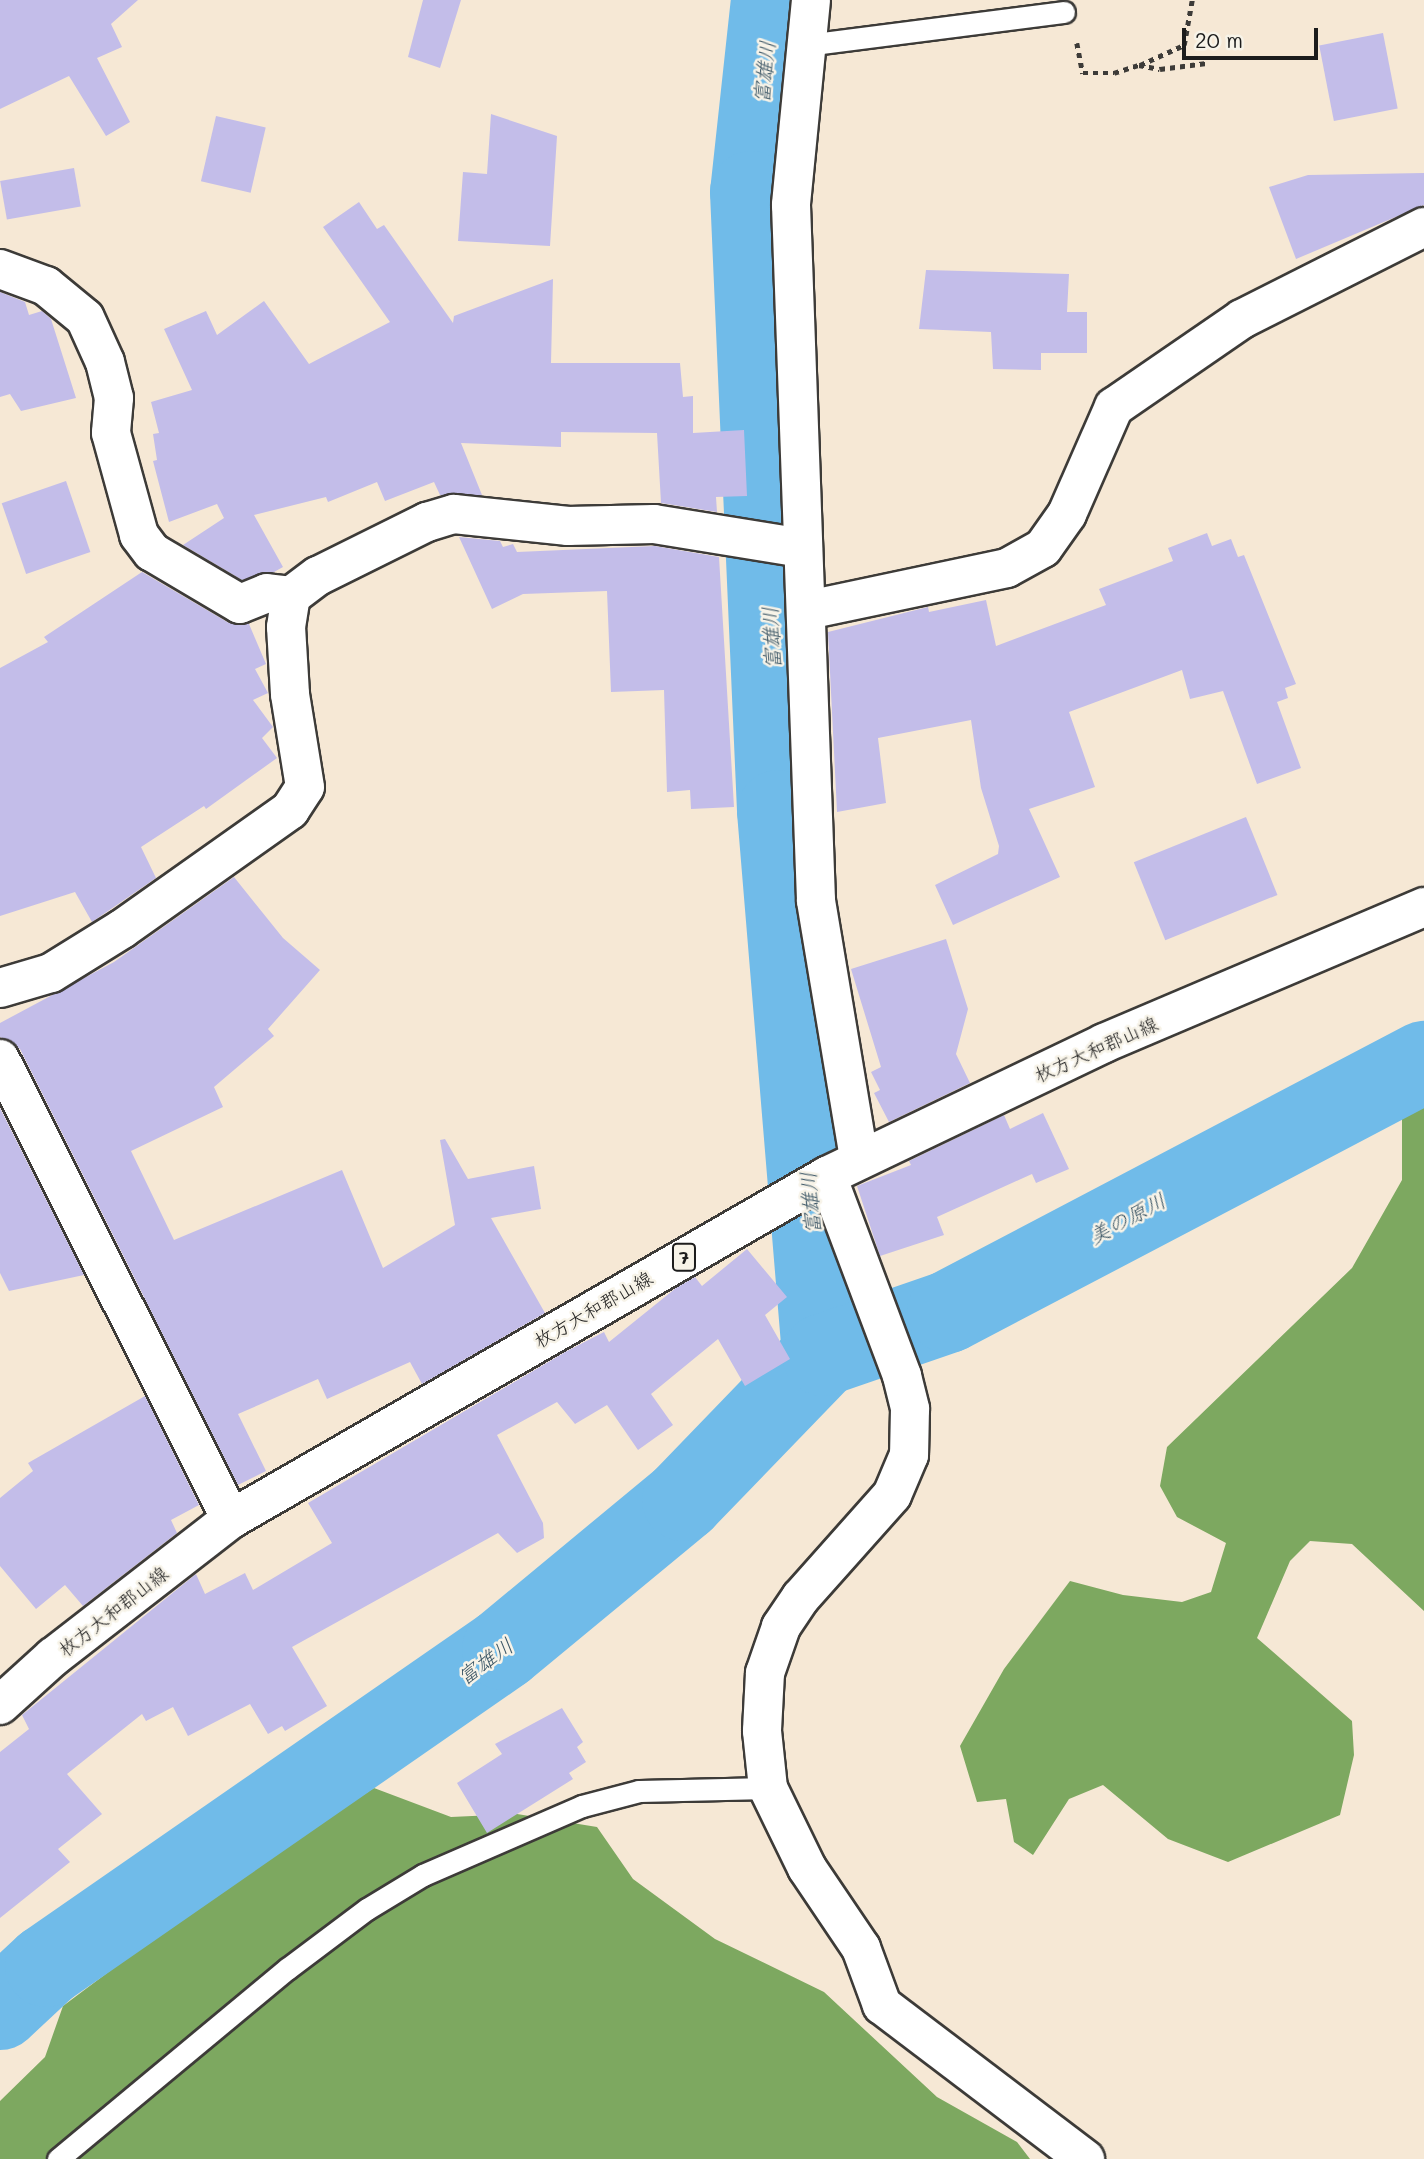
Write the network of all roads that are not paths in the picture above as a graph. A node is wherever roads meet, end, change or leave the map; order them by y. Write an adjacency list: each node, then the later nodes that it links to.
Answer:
1 (811, 0): 3 (street)
2 (1063, 12): 3 (lane)
3 (806, 45): 6 (street)
4 (1424, 228): 8 (street)
5 (0, 269): 7 (street)
6 (803, 548): 7 (street); 8 (street)
7 (291, 596): 10 (street)
8 (808, 610): 12 (street)
9 (1424, 906): 12 (street, 枚方大和郡山線 / 7)
10 (0, 988)
11 (0, 1059): 13 (street)
12 (843, 1168): 13 (street, 枚方大和郡山線 / 7); 15 (street)
13 (231, 1519): 14 (street, 枚方大和郡山線 / 7)
14 (0, 1705)
15 (768, 1788): 16 (lane); 17 (street)
16 (58, 2159)
17 (1085, 2159)

